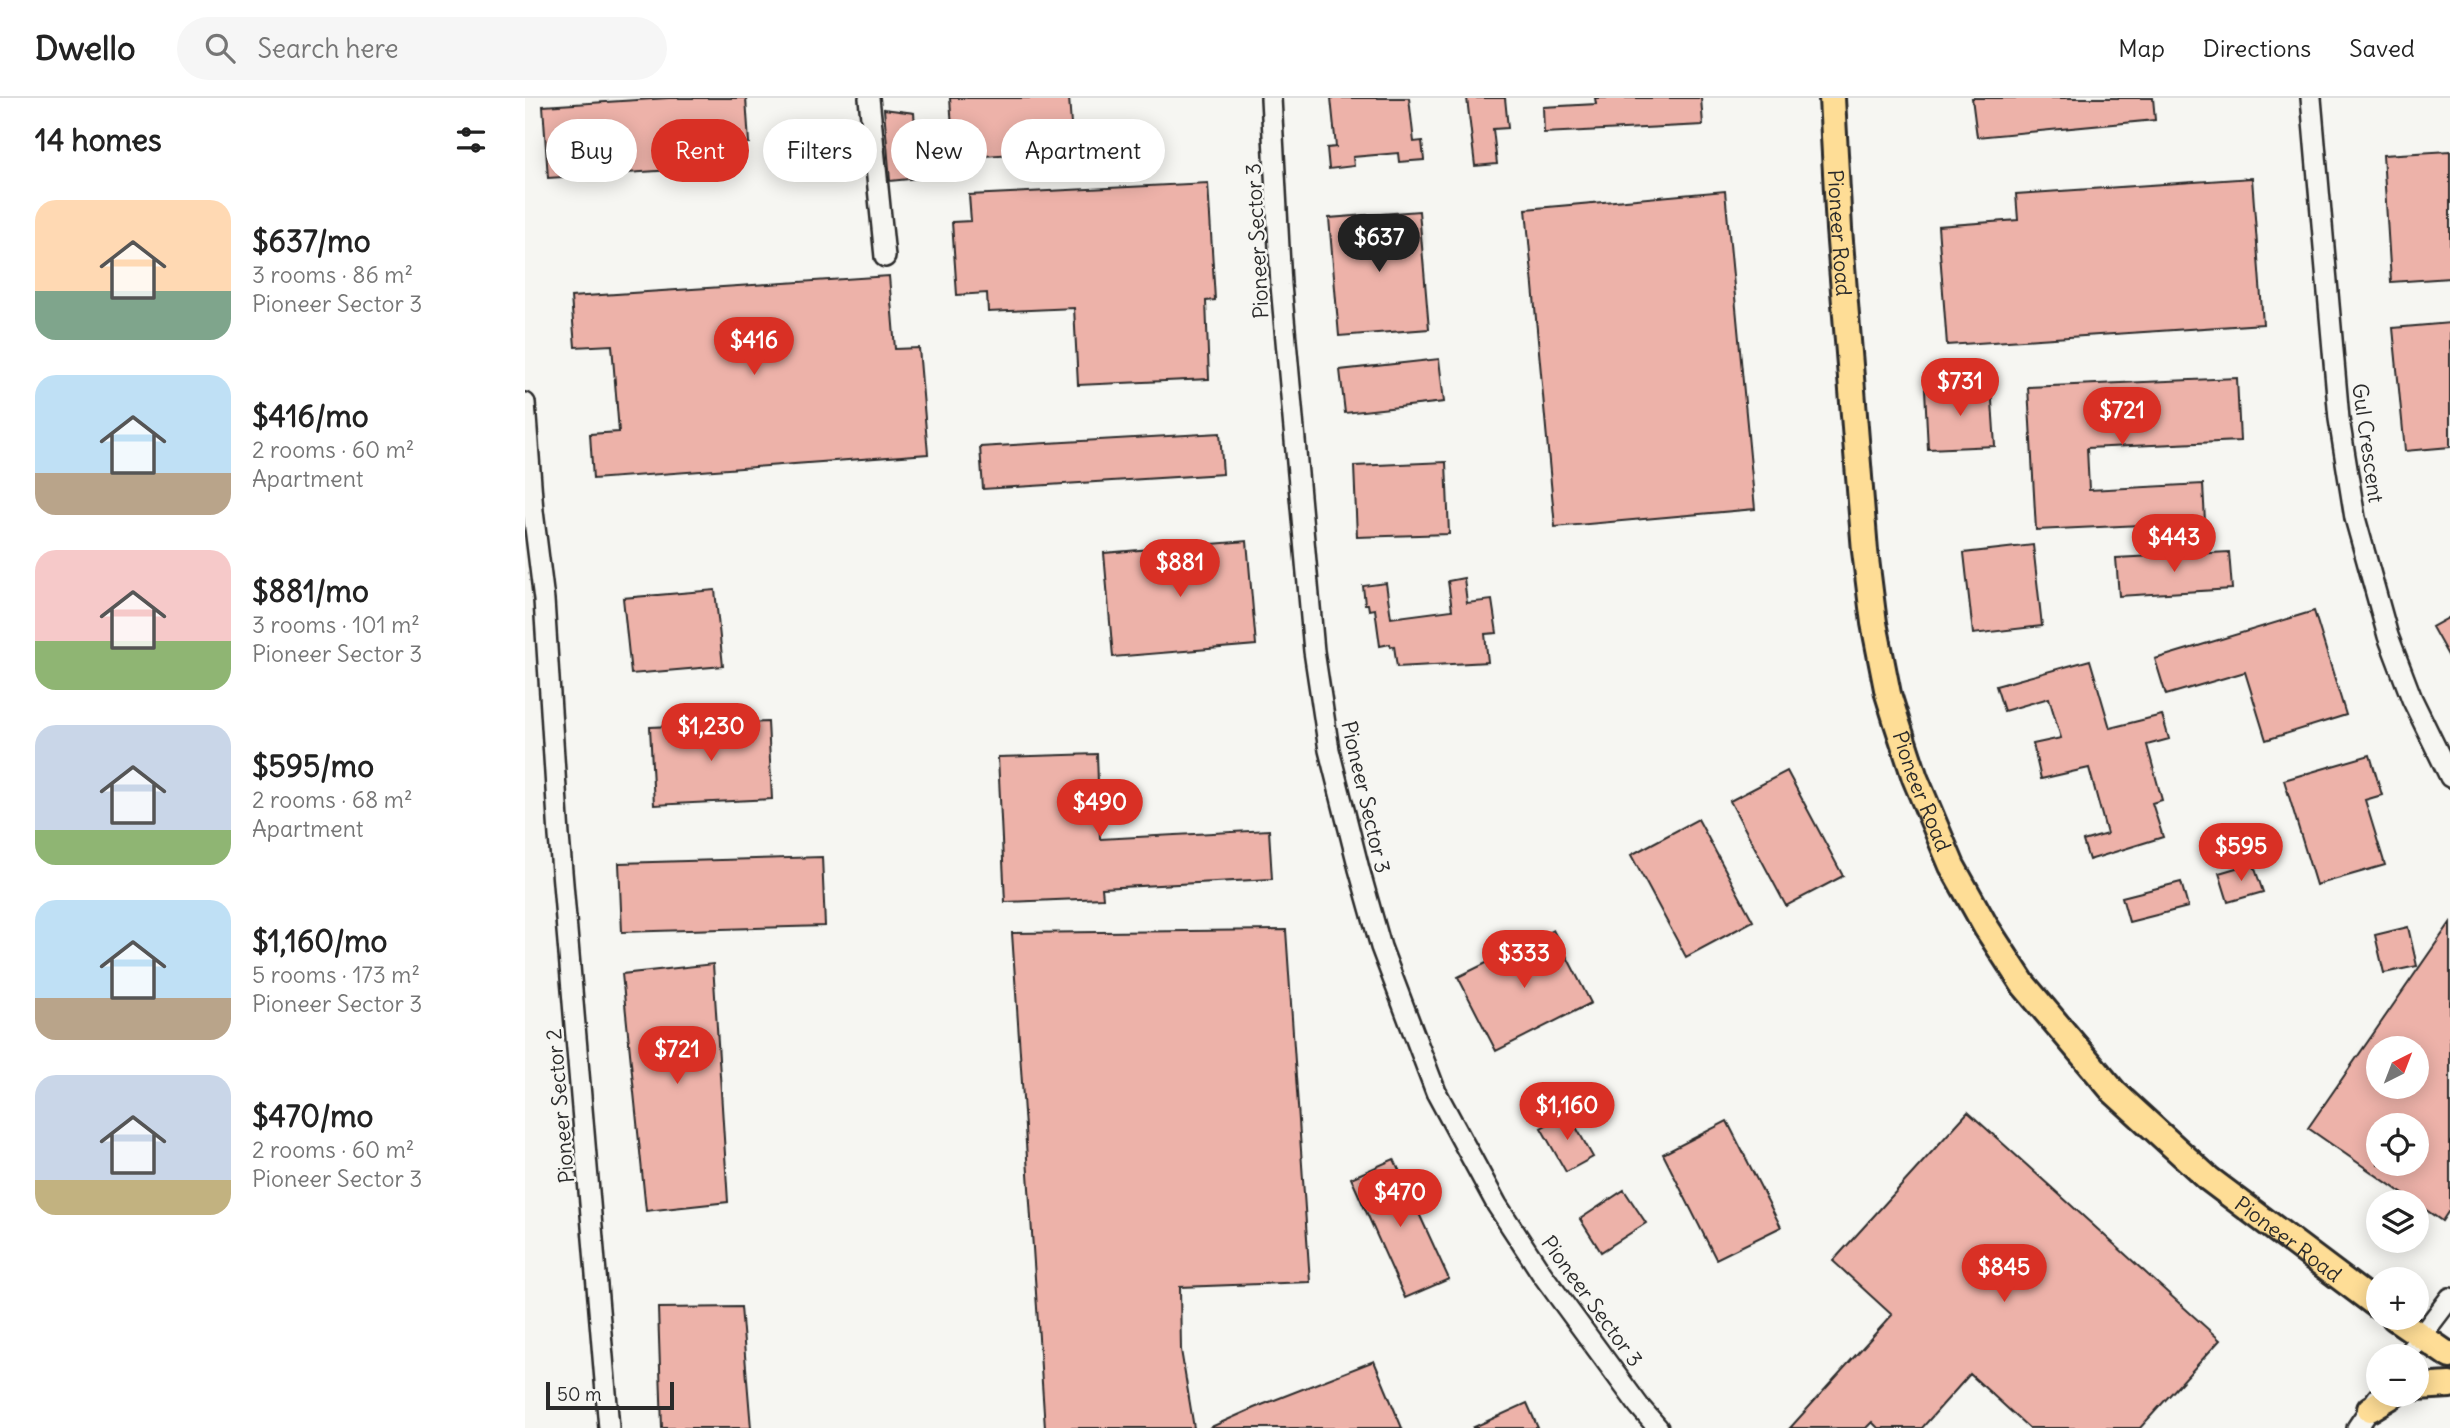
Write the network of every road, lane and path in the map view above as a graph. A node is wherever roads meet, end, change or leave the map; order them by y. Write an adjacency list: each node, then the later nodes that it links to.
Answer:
1 (869, 98): 5 (street)
2 (1271, 98): 17 (street, Pioneer Sector 3)
3 (1832, 98): 8 (main road, Pioneer Road)
4 (2311, 98): 7 (street, Gul Crescent)
5 (885, 257)
6 (525, 403): 16 (street, Pioneer Sector 2)
7 (2450, 777)
8 (2366, 1297)
9 (2450, 1298): 11 (street)
10 (2413, 1330): 11 (main road)
11 (2421, 1335): 12 (street); 13 (main road)
12 (2415, 1344)
13 (2450, 1356)
14 (2450, 1385): 15 (main road)
15 (2429, 1386)
16 (609, 1428)
17 (1658, 1428)

